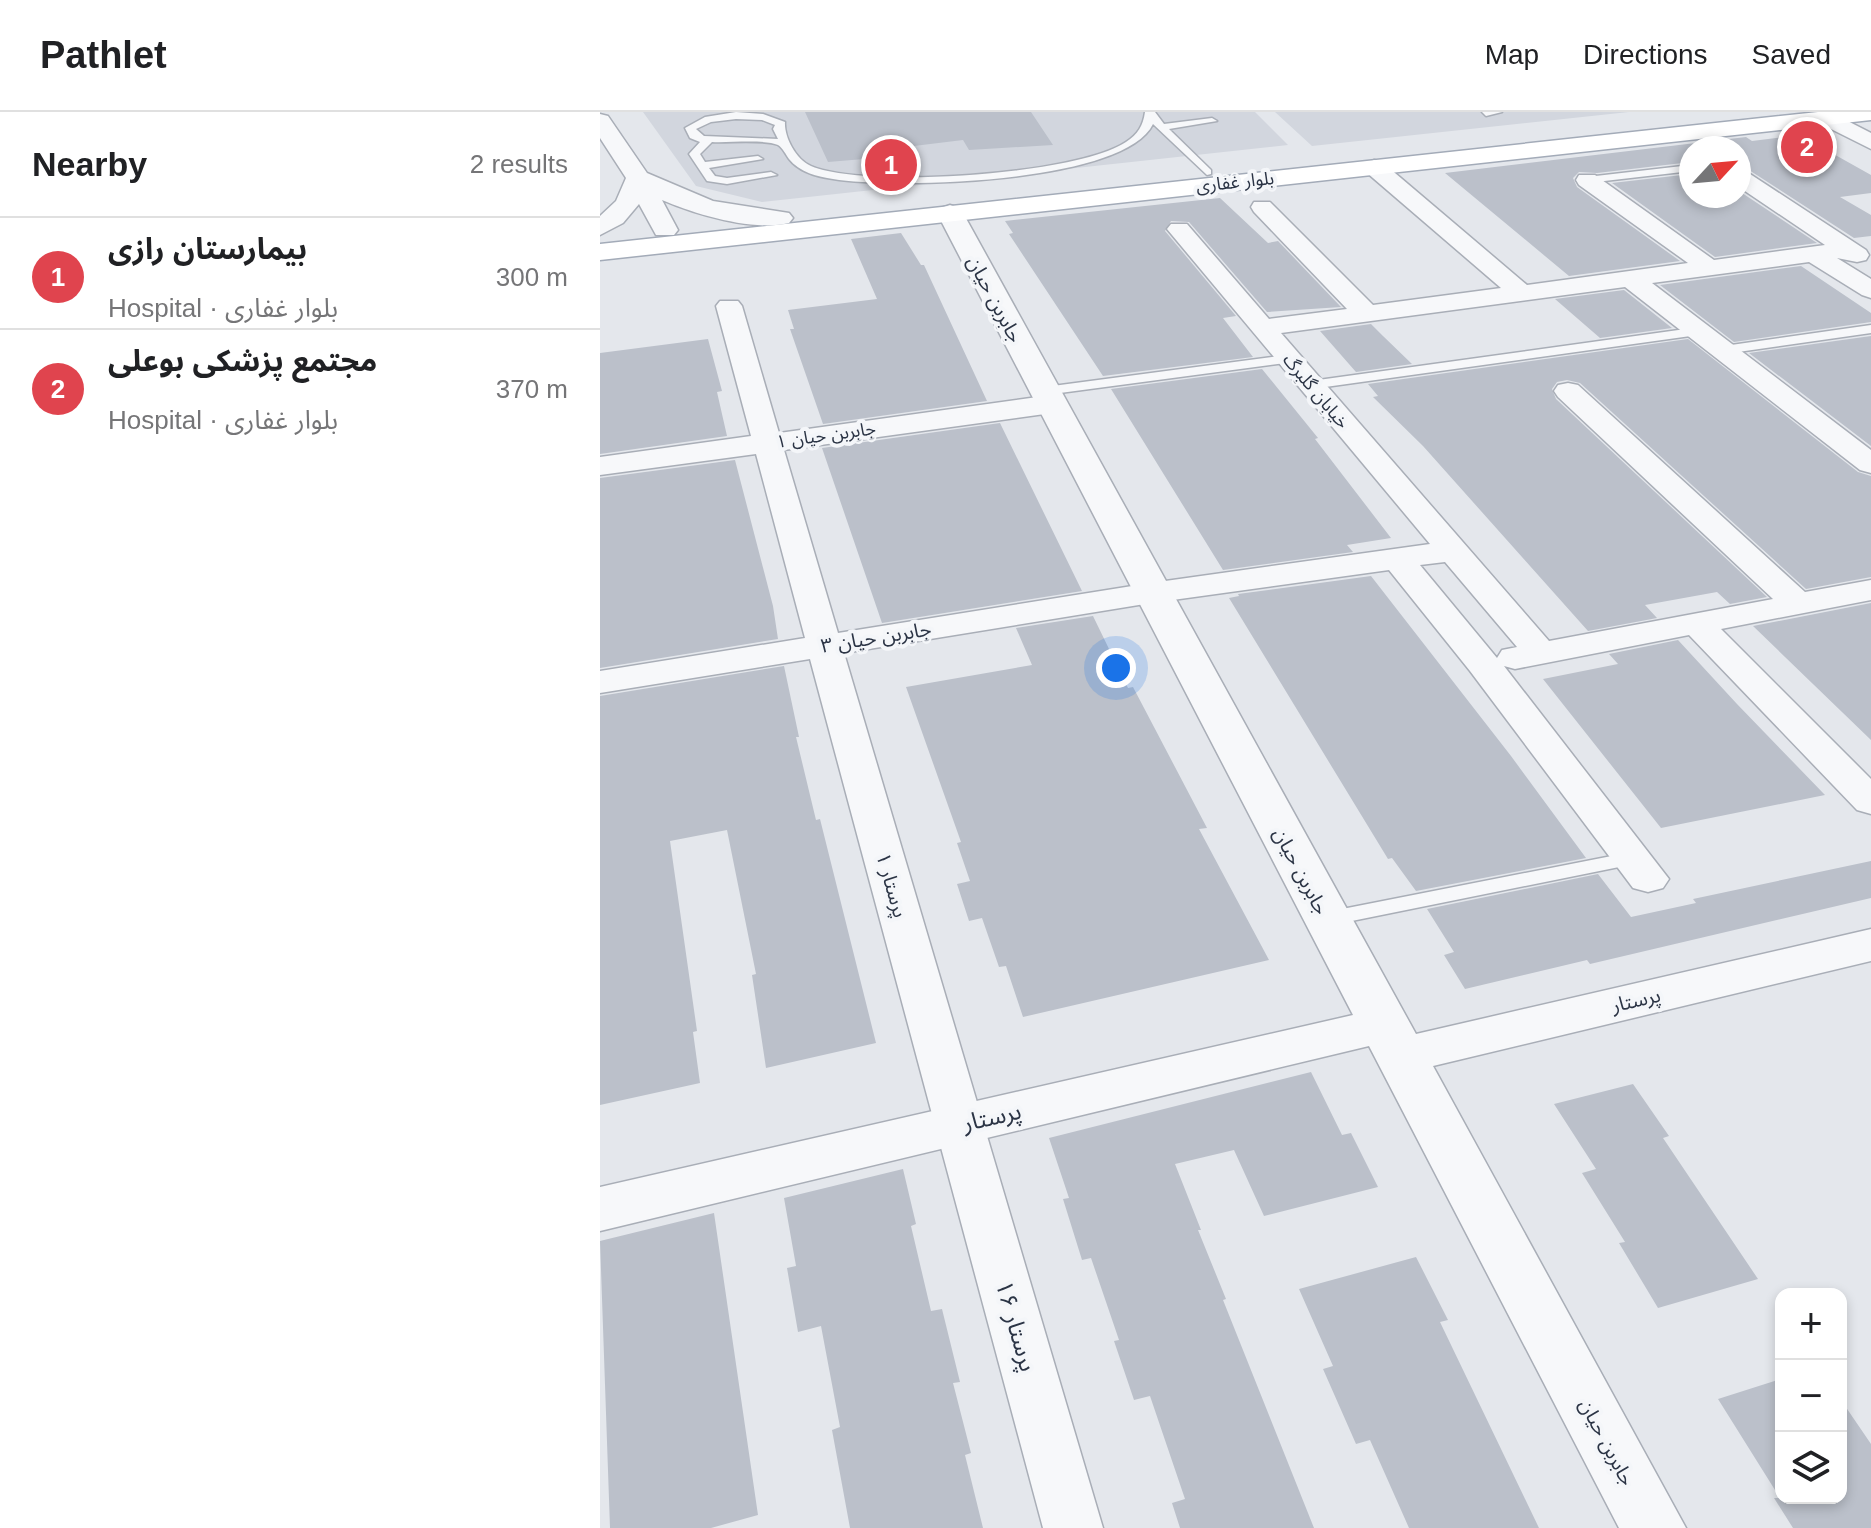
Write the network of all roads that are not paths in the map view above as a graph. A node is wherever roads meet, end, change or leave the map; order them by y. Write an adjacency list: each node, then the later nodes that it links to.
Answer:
1 (1203, 112): 8 (lane)
2 (1763, 112): 18 (main road, بلوار غفاری)
3 (759, 113): 9 (lane); 10 (lane)
4 (1871, 113): 6 (main road, بلوار غفاری)
5 (1151, 114): 8 (lane); 13 (lane)
6 (1827, 118): 12 (street); 16 (main road, بلوار غفاری)
7 (602, 126): 20 (street)
8 (1162, 127): 18 (lane)
9 (778, 129): 11 (lane); 13 (lane)
10 (708, 140): 11 (lane); 15 (lane)
11 (744, 140): 13 (lane)
12 (1871, 142)
13 (785, 144)
14 (758, 159): 15 (lane)
15 (702, 166): 19 (lane)
16 (1385, 166): 24 (main road, بلوار غفاری); 36 (street)
17 (1679, 169): 21 (lane)
18 (1207, 172): 25 (main road, بلوار غفاری)
19 (771, 175)
20 (638, 178): 25 (street); 26 (street); 28 (street)
21 (1587, 180): 33 (street)
22 (1751, 185): 30 (street)
23 (1262, 207): 38 (street)
24 (950, 213): 31 (main road, بلوار غفاری); 46 (street, جابربن حیان)
25 (780, 218): 28 (main road, بلوار غفاری)
26 (600, 227)
27 (1179, 229): 39 (street)
28 (665, 230): 29 (main road, بلوار غفاری)
29 (600, 237)
30 (1848, 249): 32 (street, خیابان گلبرگ); 34 (street)
31 (600, 252)
32 (1814, 254): 33 (street, خیابان گلبرگ); 34 (street)
33 (1710, 268): 35 (street, خیابان گلبرگ)
34 (1866, 276)
35 (1631, 279): 36 (street, خیابان گلبرگ); 41 (street)
36 (1532, 292): 38 (street, خیابان گلبرگ)
37 (729, 306): 47 (street, پرستار ۱)
38 (1367, 314): 39 (street, خیابان گلبرگ)
39 (1262, 328): 43 (street, خیابان گلبرگ)
40 (1871, 329): 42 (lane)
41 (1700, 331): 42 (street); 44 (lane)
42 (1724, 350): 48 (street)
43 (1288, 359): 44 (street, خیابان گلبرگ); 46 (lane)
44 (1311, 385): 50 (street, خیابان گلبرگ)
45 (1568, 391): 54 (street)
46 (1048, 398): 47 (street, جابربن حیان ۱); 53 (street, جابربن حیان)
47 (768, 443): 49 (street, جابربن حیان ۱); 56 (street, پرستار ۱)
48 (1871, 464)
49 (600, 466)
50 (1451, 551): 51 (street, جابربن حیان ۳); 57 (street, خیابان گلبرگ)
51 (1398, 560): 53 (street, جابربن حیان ۳); 58 (street)
52 (1871, 590): 54 (street)
53 (1151, 593): 56 (street, جابربن حیان ۳); 62 (street, جابربن حیان)
54 (1798, 604): 55 (street)
55 (1696, 623): 57 (street); 60 (street)
56 (825, 646): 59 (street, جابربن حیان ۳); 65 (street, پرستار ۱)
57 (1541, 653): 58 (street)
58 (1483, 663): 61 (street)
59 (600, 682)
60 (1871, 802)
61 (1640, 868): 62 (lane)
62 (1327, 919): 64 (street, جابربن حیان)
63 (1869, 948): 64 (street, پرستار)
64 (1392, 1040): 65 (street, پرستار); 68 (street, جابربن حیان)
65 (960, 1125): 66 (street, پرستار); 67 (street, پرستار ۱۶)
66 (600, 1209)
67 (1073, 1528)
68 (1653, 1528)

